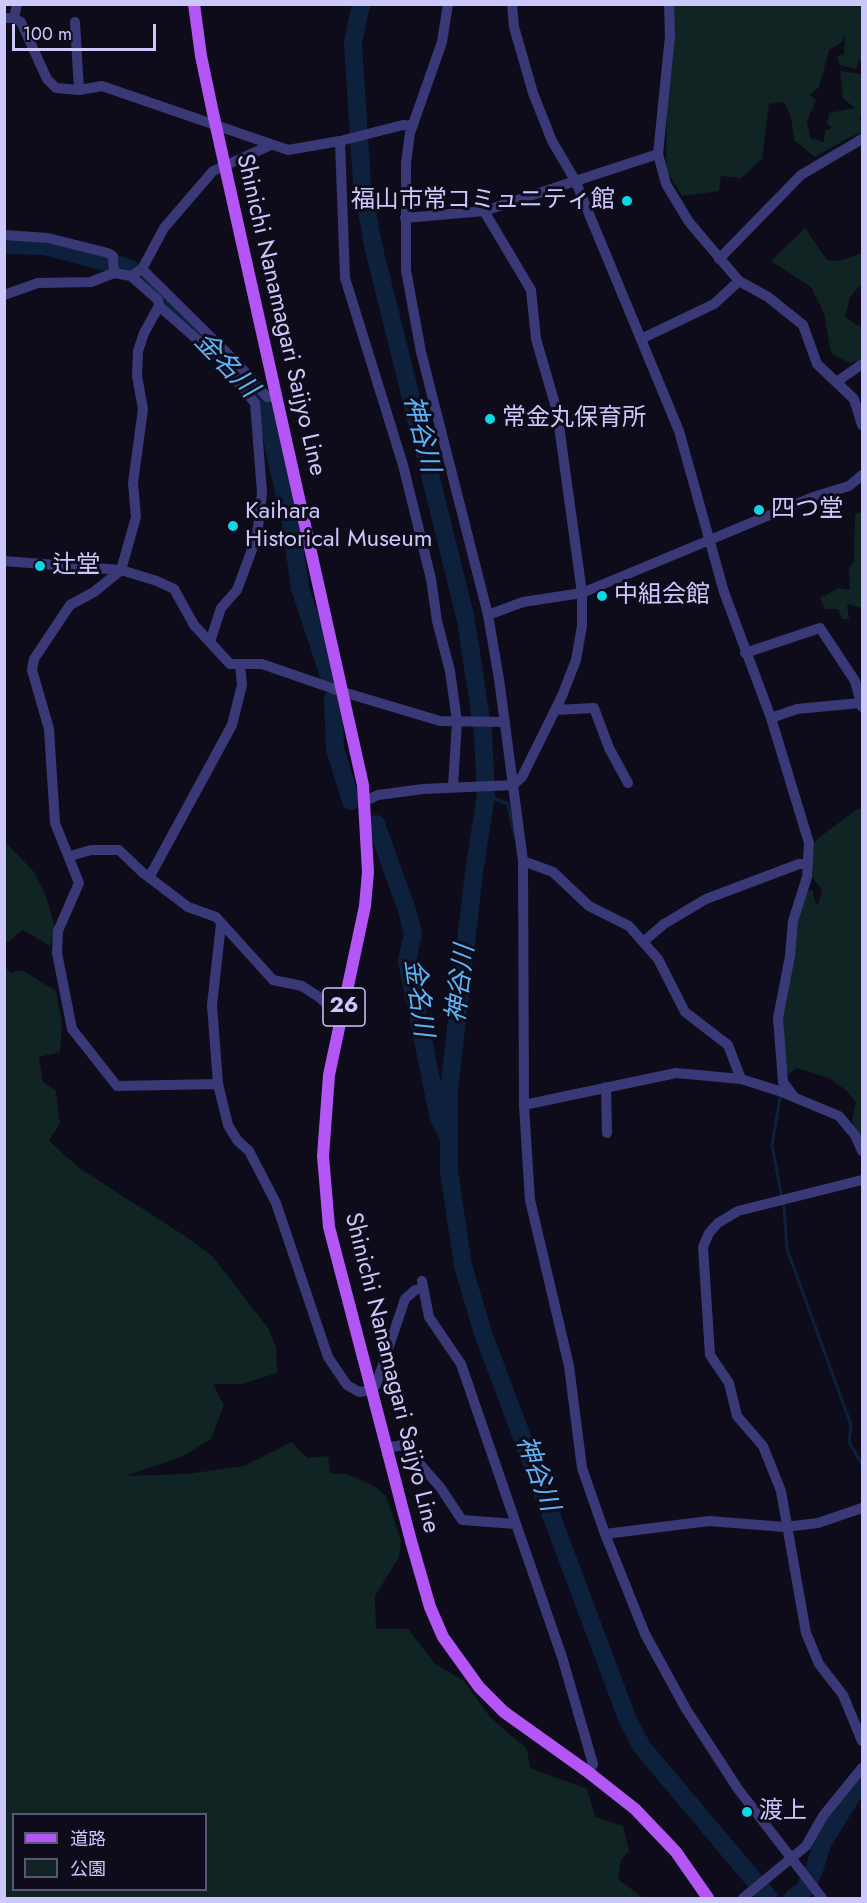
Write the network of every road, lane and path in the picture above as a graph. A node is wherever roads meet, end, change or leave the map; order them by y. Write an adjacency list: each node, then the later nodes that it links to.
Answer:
1 (17, 4): 6 (street)
2 (194, 4): 9 (main road, Shinichi Nanamagari Saijyo Line / 26)
3 (448, 4): 10 (street)
4 (512, 4): 16 (street)
5 (669, 4): 14 (street)
6 (9, 18): 8 (street)
7 (75, 22): 8 (street)
8 (79, 90): 9 (street)
9 (216, 124): 13 (street); 15 (main road, Shinichi Nanamagari Saijyo Line / 26)
10 (413, 126): 12 (street); 18 (street)
11 (862, 139): 20 (street)
12 (340, 141): 13 (street); 45 (street)
13 (271, 145): 15 (street)
14 (658, 154): 16 (street); 20 (street)
15 (226, 167): 21 (street); 30 (main road, Shinichi Nanamagari Saijyo Line / 26)
16 (575, 180): 17 (street); 27 (street)
17 (484, 211): 18 (street); 36 (street)
18 (405, 218): 37 (street)
19 (4, 235): 22 (street)
20 (719, 259): 24 (street)
21 (142, 269): 23 (street); 30 (street)
22 (114, 273): 23 (street); 25 (street)
23 (131, 276): 26 (street)
24 (739, 281): 27 (street); 29 (street)
25 (4, 295)
26 (159, 306): 35 (street); 38 (street)
27 (643, 338): 33 (street)
28 (862, 364): 29 (street)
29 (838, 381): 31 (street)
30 (276, 397): 41 (main road, Shinichi Nanamagari Saijyo Line / 26)
31 (862, 426)
32 (862, 475): 33 (street)
33 (709, 542): 36 (street); 39 (street)
34 (4, 561): 35 (street)
35 (121, 570): 38 (street); 51 (street)
36 (582, 593): 37 (street); 43 (street)
37 (488, 615): 46 (street)
38 (210, 642): 40 (street)
39 (745, 653): 42 (street); 44 (street)
40 (240, 665): 41 (street); 54 (street)
41 (343, 692): 45 (street); 50 (main road, Shinichi Nanamagari Saijyo Line / 26)
42 (861, 705): 44 (street)
43 (555, 710): 47 (street); 48 (street)
44 (771, 718): 53 (street)
45 (457, 721): 46 (street); 49 (street)
46 (505, 722): 48 (street)
47 (628, 783)
48 (511, 785): 49 (street); 52 (street)
49 (453, 787): 50 (street)
50 (365, 801): 57 (main road, Shinichi Nanamagari Saijyo Line / 26)
51 (70, 856): 54 (street); 59 (street)
52 (523, 861): 56 (street); 62 (street)
53 (808, 864): 56 (street); 61 (street)
54 (150, 876): 55 (street)
55 (221, 924): 57 (street); 59 (street)
56 (644, 942): 58 (street)
57 (342, 1019): 66 (main road, Shinichi Nanamagari Saijyo Line / 26)
58 (741, 1080): 60 (street); 61 (street)
59 (218, 1084): 66 (street)
60 (606, 1087): 62 (street); 63 (street)
61 (794, 1097): 64 (street)
62 (524, 1105): 71 (street)
63 (607, 1133)
64 (862, 1151)
65 (862, 1180): 70 (street)
66 (371, 1390): 67 (main road, Shinichi Nanamagari Saijyo Line / 26); 69 (street)
67 (386, 1448): 69 (street); 74 (main road, Shinichi Nanamagari Saijyo Line / 26)
68 (862, 1508): 70 (street)
69 (516, 1524): 74 (street)
70 (786, 1527): 71 (street); 72 (street)
71 (604, 1534): 75 (street)
72 (862, 1740)
73 (862, 1768): 75 (street)
74 (588, 1772): 76 (main road, Shinichi Nanamagari Saijyo Line / 26)
75 (790, 1860): 77 (street); 78 (street)
76 (708, 1899)
77 (743, 1899)
78 (822, 1899)

